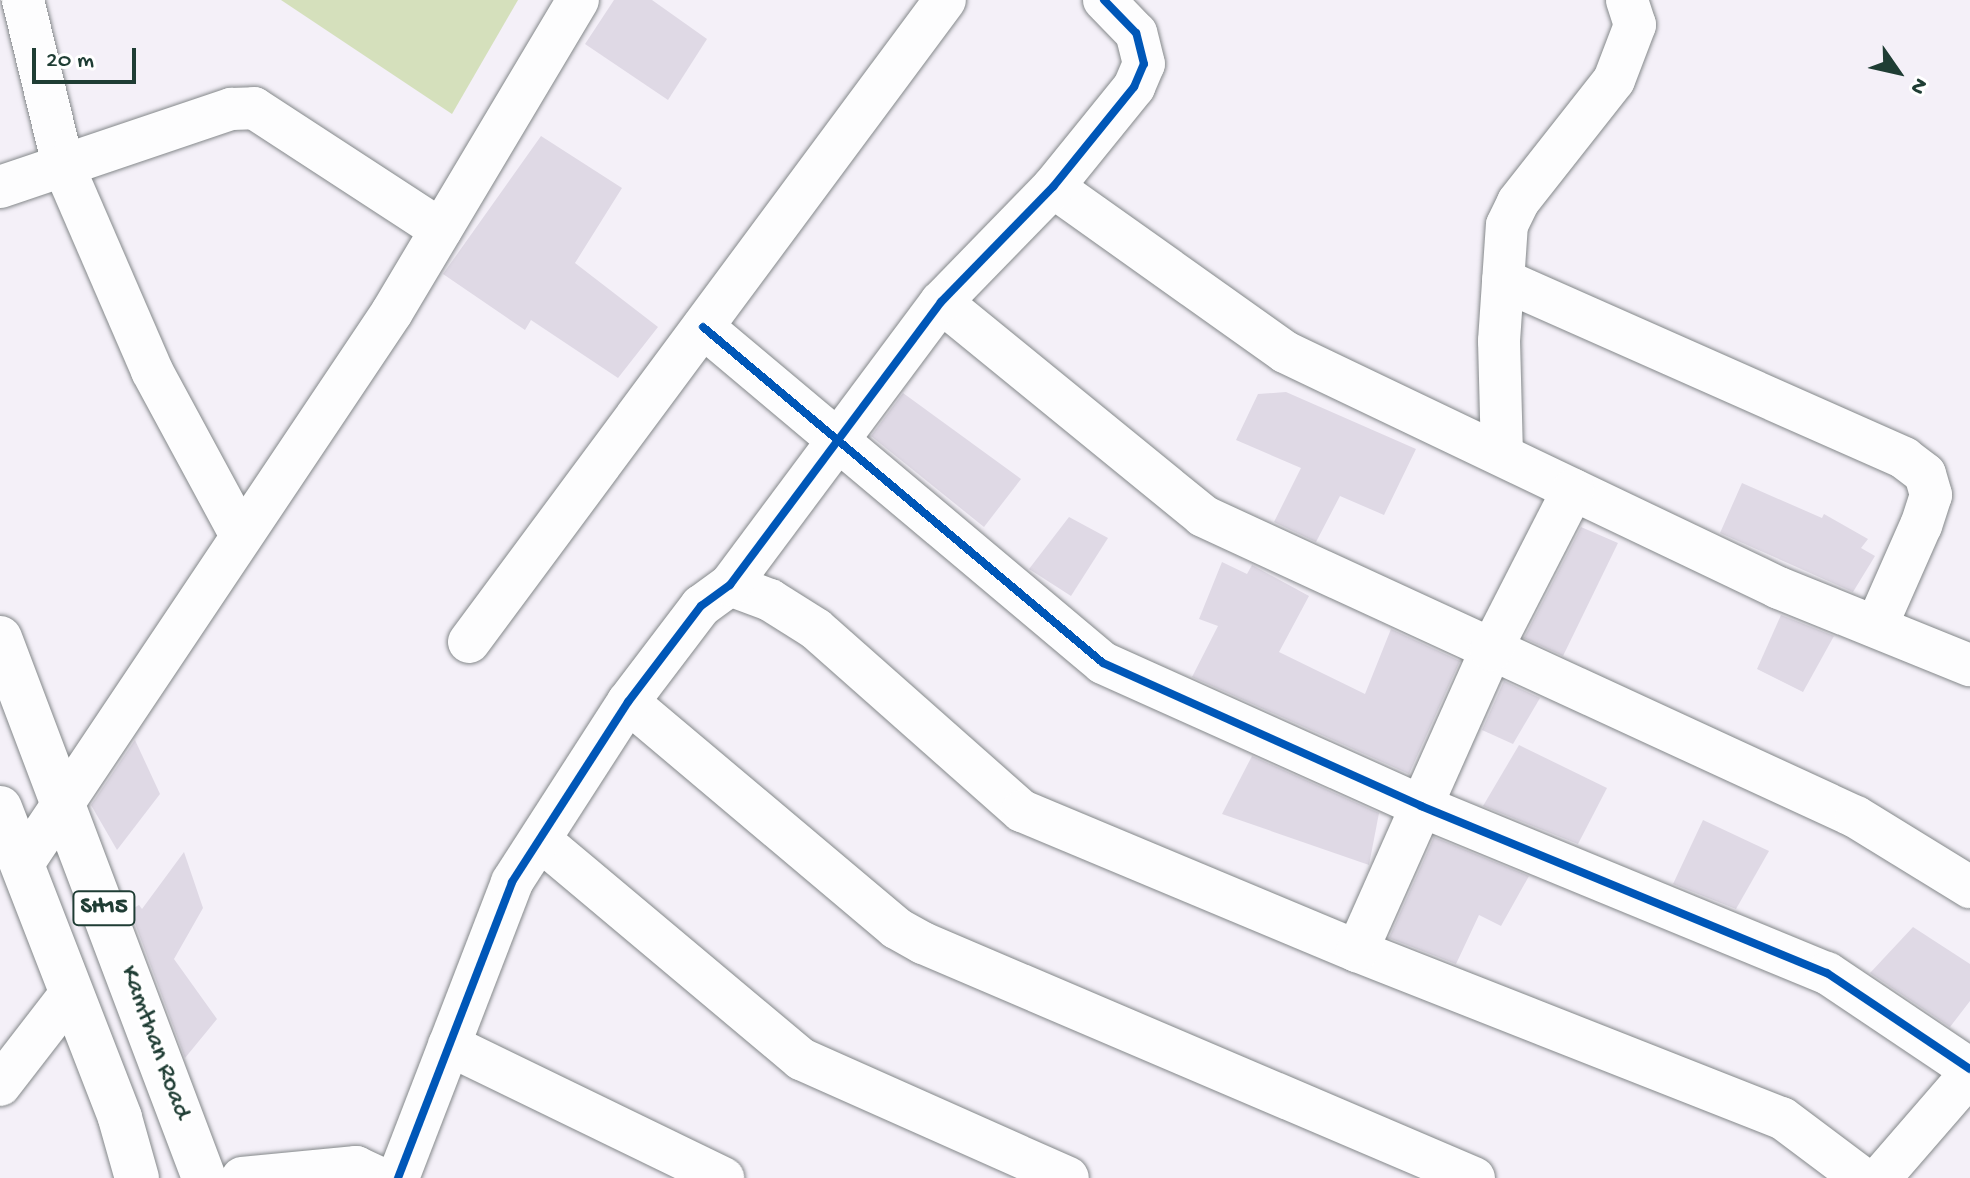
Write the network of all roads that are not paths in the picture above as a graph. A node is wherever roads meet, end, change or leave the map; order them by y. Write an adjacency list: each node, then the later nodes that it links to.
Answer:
1 (23, 0): 6 (street)
2 (578, 0): 9 (street)
3 (945, 0): 12 (street)
4 (1104, 0): 8 (street)
5 (1627, 0): 10 (street)
6 (63, 165): 7 (street); 9 (street); 16 (street)
7 (0, 187)
8 (1053, 187): 11 (street); 14 (street)
9 (441, 230): 16 (street)
10 (1503, 280): 14 (street); 18 (street)
11 (941, 302): 13 (street); 21 (street)
12 (703, 327): 13 (street); 20 (street)
13 (835, 441): 17 (street); 25 (street)
14 (1502, 455): 15 (street)
15 (1573, 490): 18 (street); 21 (street)
16 (240, 534): 24 (street)
17 (730, 585): 23 (street); 30 (street)
18 (1876, 627): 22 (street)
19 (0, 638): 24 (main road, Kamthan Road / SH15)
20 (469, 642)
21 (1491, 650): 25 (street); 29 (street)
22 (1970, 665)
23 (628, 702): 27 (street); 42 (street)
24 (63, 799): 28 (street); 36 (main road, Kamthan Road / SH15)
25 (1421, 806): 30 (street); 33 (street)
26 (0, 808): 28 (main road, SH15)
27 (540, 840): 32 (street); 41 (street)
28 (22, 865): 31 (main road, SH15)
29 (1970, 887)
30 (1357, 951): 43 (street)
31 (71, 993): 34 (street); 35 (main road, SH15)
32 (449, 1045): 39 (street); 40 (street)
33 (1970, 1072): 44 (street)
34 (0, 1085)
35 (137, 1178)
36 (204, 1178)
37 (242, 1178): 38 (street)
38 (380, 1178)
39 (398, 1178)
40 (723, 1178)
41 (1068, 1178)
42 (1474, 1178)
43 (1862, 1178)
44 (1880, 1178)

